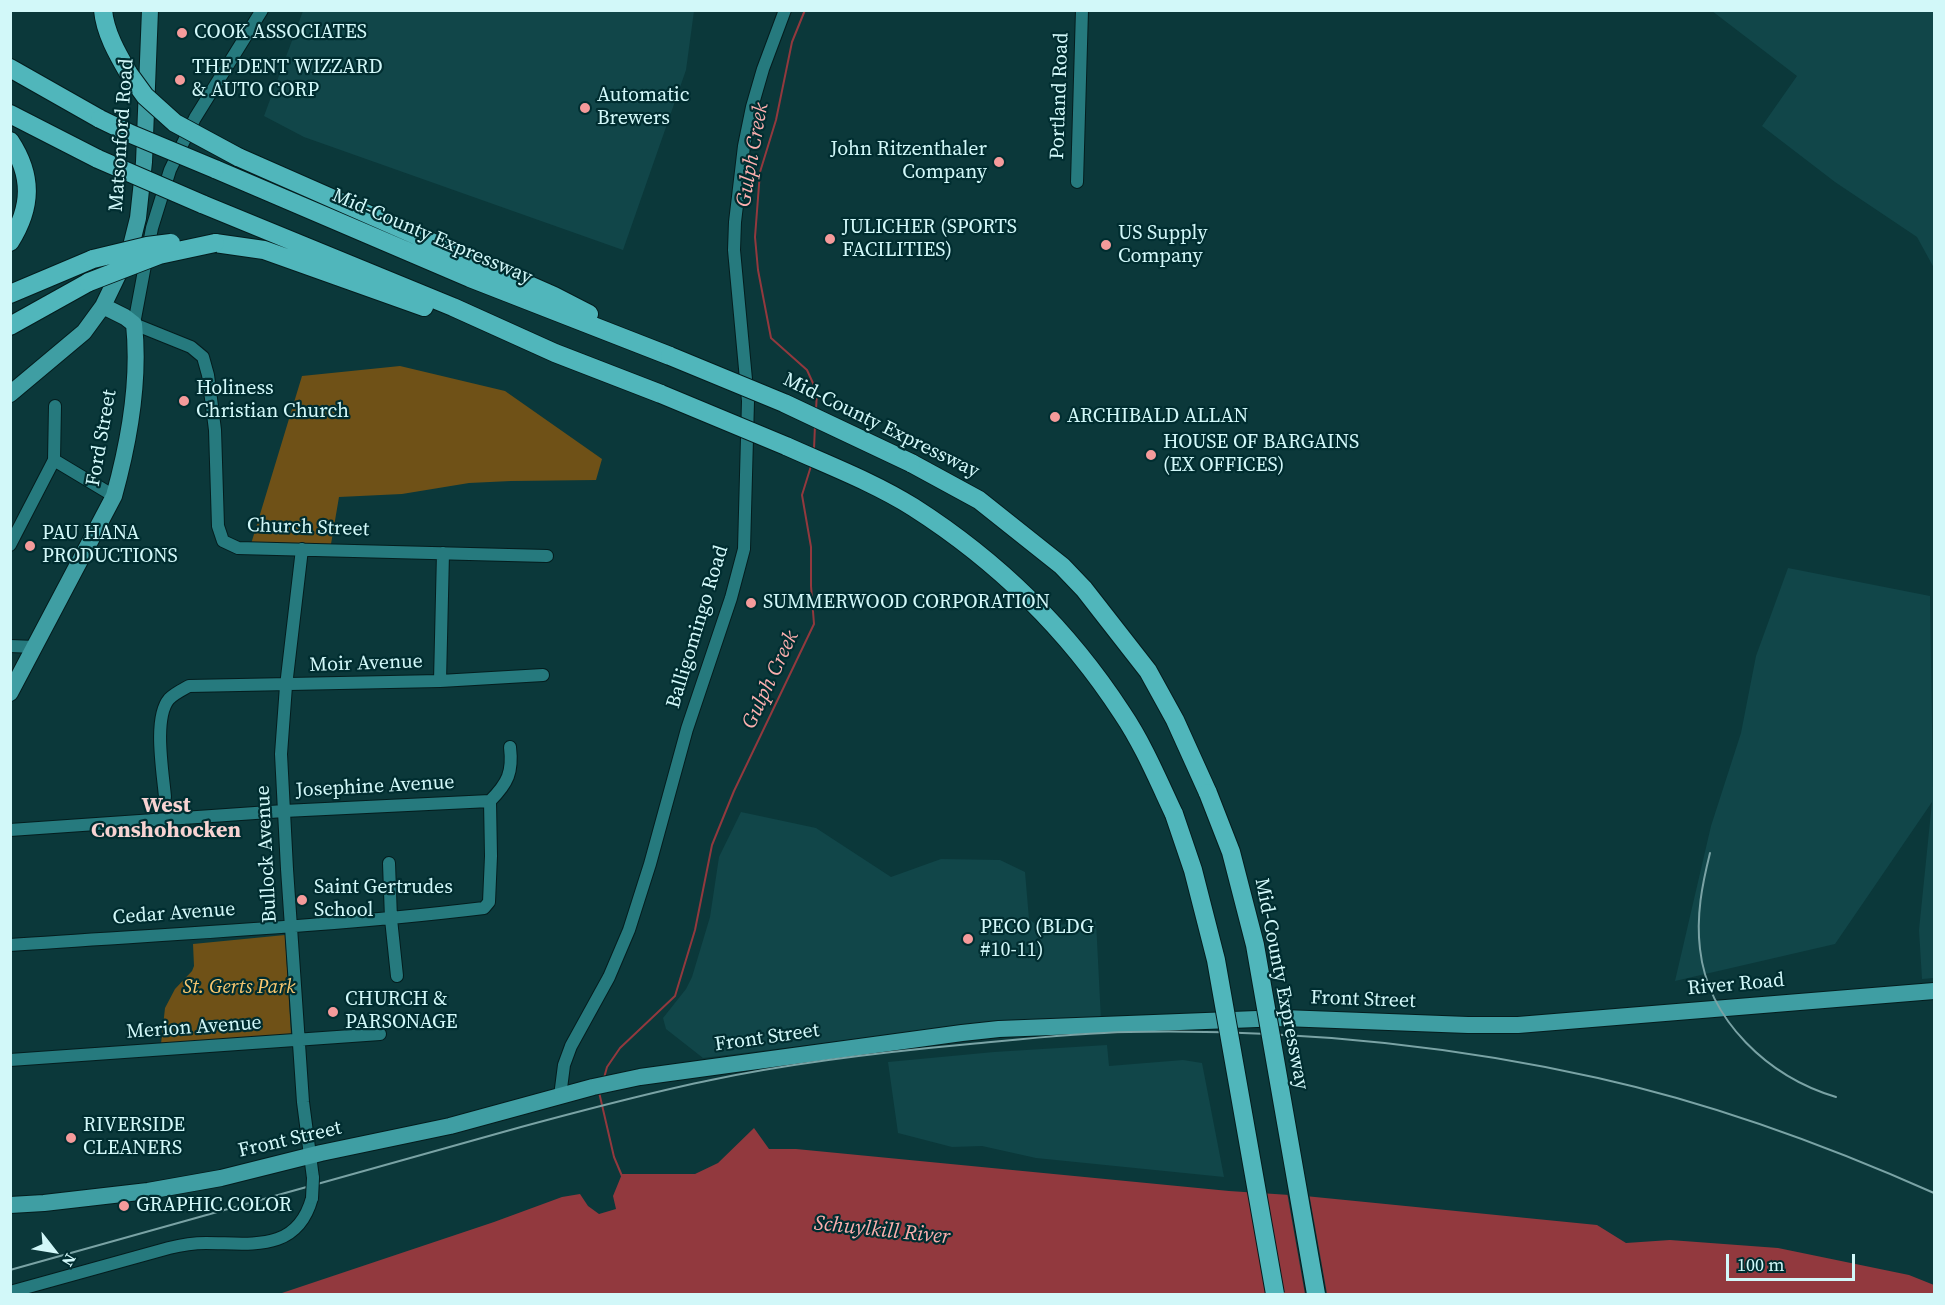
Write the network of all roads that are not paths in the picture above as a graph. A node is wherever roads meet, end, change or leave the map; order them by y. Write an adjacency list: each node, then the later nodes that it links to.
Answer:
1 (103, 10): 17 (highway, bridge)
2 (150, 10): 13 (main road, Matsonford Road)
3 (262, 10): 14 (street, Ford Street)
4 (785, 10): 47 (street, Balligomingo Road)
5 (1082, 10): 9 (street, Portland Road)
6 (10, 68): 17 (highway, Mid-County Expressway, bridge)
7 (10, 114): 16 (highway, bridge)
8 (10, 141): 10 (highway)
9 (1077, 182)
10 (10, 242)
11 (215, 243): 12 (highway, bridge); 15 (highway, bridge); 16 (highway)
12 (10, 294)
13 (103, 306): 14 (main road, Church Street); 18 (main road, Matsonford Road)
14 (134, 324): 21 (main road, Ford Street); 23 (street, Church Street)
15 (10, 326)
16 (555, 353): 51 (highway, bridge)
17 (670, 356): 52 (highway, Mid-County Expressway, bridge)
18 (10, 394)
19 (55, 406): 20 (street)
20 (54, 460): 21 (street); 22 (street)
21 (114, 496): 27 (main road, Ford Street)
22 (10, 545)
23 (302, 549): 24 (street, Church Street); 30 (street, Bullock Avenue)
24 (443, 553): 25 (street, Church Street); 29 (street)
25 (547, 556)
26 (10, 646): 27 (street)
27 (35, 647): 31 (main road, Ford Street)
28 (543, 675): 29 (street, Moir Avenue)
29 (440, 681): 30 (street, Moir Avenue)
30 (286, 686): 33 (street, Moir Avenue); 35 (street, Bullock Avenue)
31 (10, 693)
32 (510, 747): 34 (street)
33 (165, 797)
34 (490, 801): 35 (street, Josephine Avenue); 38 (street, Cedar Avenue)
35 (284, 811): 36 (street, Josephine Avenue); 39 (street, Bullock Avenue)
36 (10, 830)
37 (390, 863): 38 (street)
38 (392, 920): 39 (street, Cedar Avenue); 41 (street)
39 (290, 925): 40 (street, Cedar Avenue); 45 (street, Bullock Avenue)
40 (10, 945)
41 (396, 976)
42 (1935, 991): 43 (main road, River Road)
43 (1542, 1024): 47 (main road, Front Street)
44 (380, 1035): 45 (street, Merion Avenue)
45 (298, 1040): 46 (street, Merion Avenue); 48 (street, Bullock Avenue)
46 (10, 1060)
47 (560, 1096): 48 (main road, Front Street)
48 (310, 1156): 49 (main road, Front Street); 50 (street, Bullock Avenue, bridge)
49 (10, 1205)
50 (10, 1292)
51 (1275, 1294)
52 (1316, 1294)

